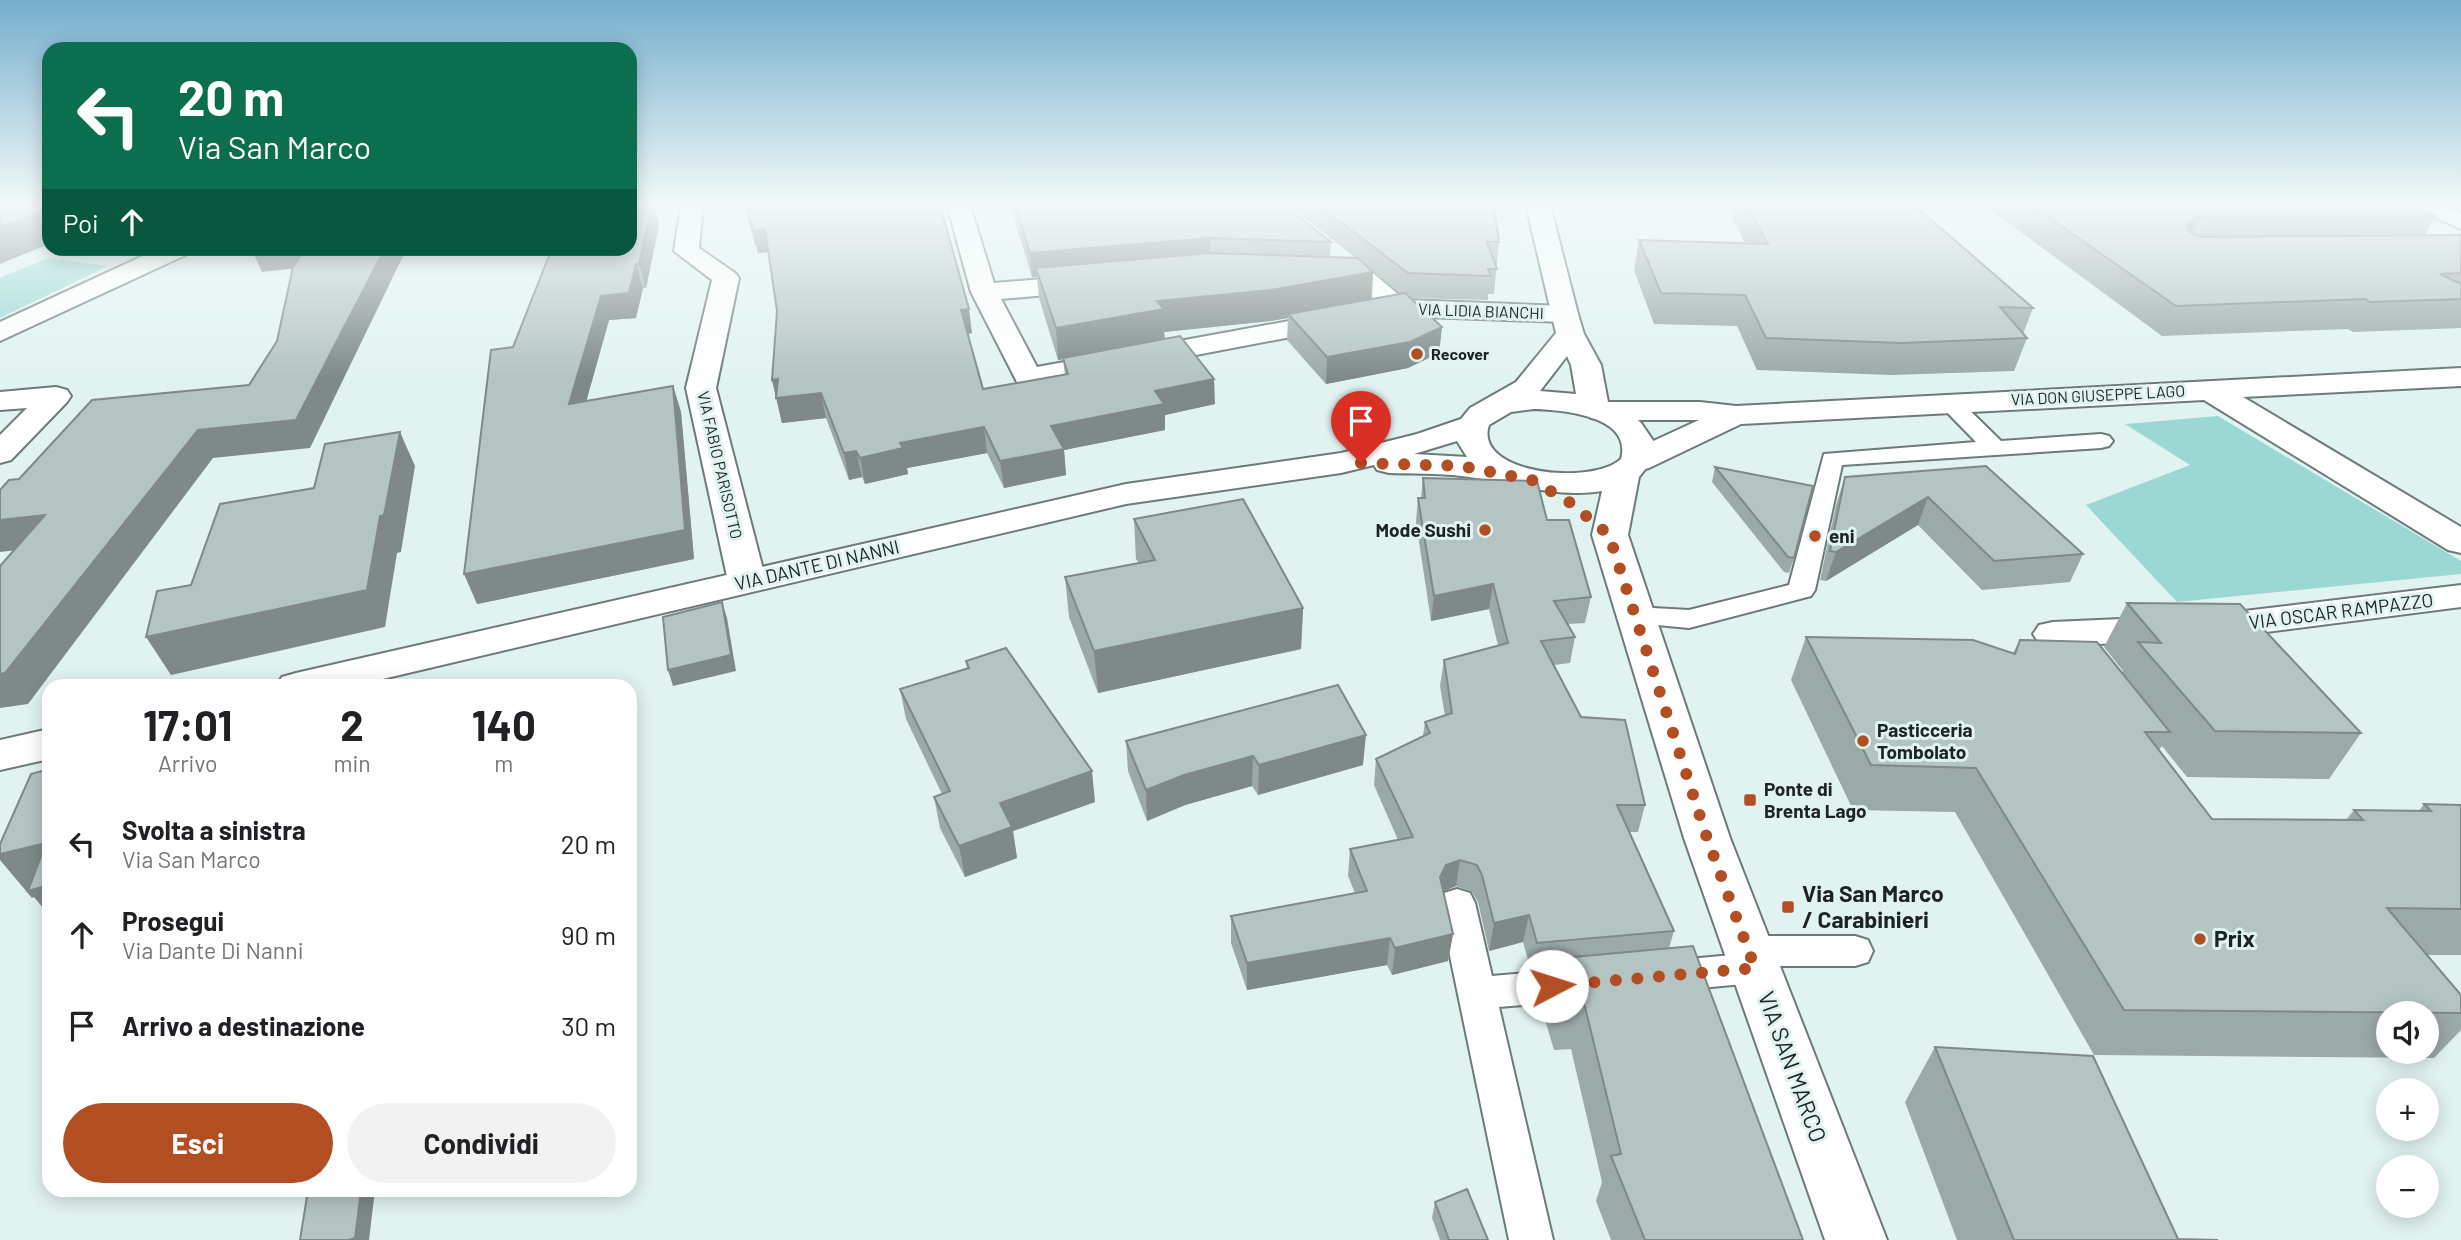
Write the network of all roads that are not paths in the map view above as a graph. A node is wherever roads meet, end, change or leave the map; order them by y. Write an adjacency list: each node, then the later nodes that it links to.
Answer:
1 (149, 263): 12 (street)
2 (704, 263): 28 (street, VIA FABIO PARISOTTO)
3 (975, 263): 9 (street, VIA LIDIA BIANCHI)
4 (1345, 263): 7 (street, VIA LIDIA BIANCHI)
5 (1552, 263): 11 (street)
6 (1300, 276): 7 (street)
7 (1364, 278): 10 (street, VIA LIDIA BIANCHI)
8 (1117, 281): 9 (street)
9 (984, 292): 10 (street, VIA LIDIA BIANCHI)
10 (1376, 313): 11 (street, VIA LIDIA BIANCHI)
11 (1567, 324): 17 (street); 19 (street)
12 (0, 333)
13 (2461, 377): 14 (street, VIA DON GIUSEPPE LAGO)
14 (2209, 390): 16 (street, VIA DON GIUSEPPE LAGO); 27 (street)
15 (0, 401): 22 (street)
16 (1949, 403): 18 (street, VIA DON GIUSEPPE LAGO); 21 (lane)
17 (1598, 410): 18 (street, VIA DON GIUSEPPE LAGO); 19 (street); 24 (street)
18 (1736, 415): 24 (street, VIA DON GIUSEPPE LAGO)
19 (1485, 416): 23 (street, VIA DANTE DI NANNI); 25 (street)
20 (2101, 441): 21 (lane)
21 (1994, 447): 30 (lane)
22 (0, 453)
23 (1341, 463): 25 (street, VIA DANTE DI NANNI); 28 (street, VIA DANTE DI NANNI)
24 (1631, 467): 25 (street, VIA DON GIUSEPPE LAGO); 26 (street, VIA SAN MARCO)
25 (1525, 478): 26 (street)
26 (1609, 535): 30 (street, VIA SAN MARCO)
27 (2461, 542)
28 (747, 581): 33 (street, VIA DANTE DI NANNI)
29 (2461, 596): 31 (street, VIA OSCAR RAMPAZZO)
30 (1636, 616): 38 (street, VIA SAN MARCO)
31 (2053, 634): 32 (lane)
32 (2078, 666)
33 (326, 679)
34 (42, 746): 35 (street)
35 (0, 755)
36 (1457, 903): 39 (lane)
37 (1855, 951): 38 (lane)
38 (1752, 960): 39 (lane); 41 (street, VIA SAN MARCO)
39 (1476, 993): 40 (lane)
40 (1531, 1240)
41 (1856, 1240)

